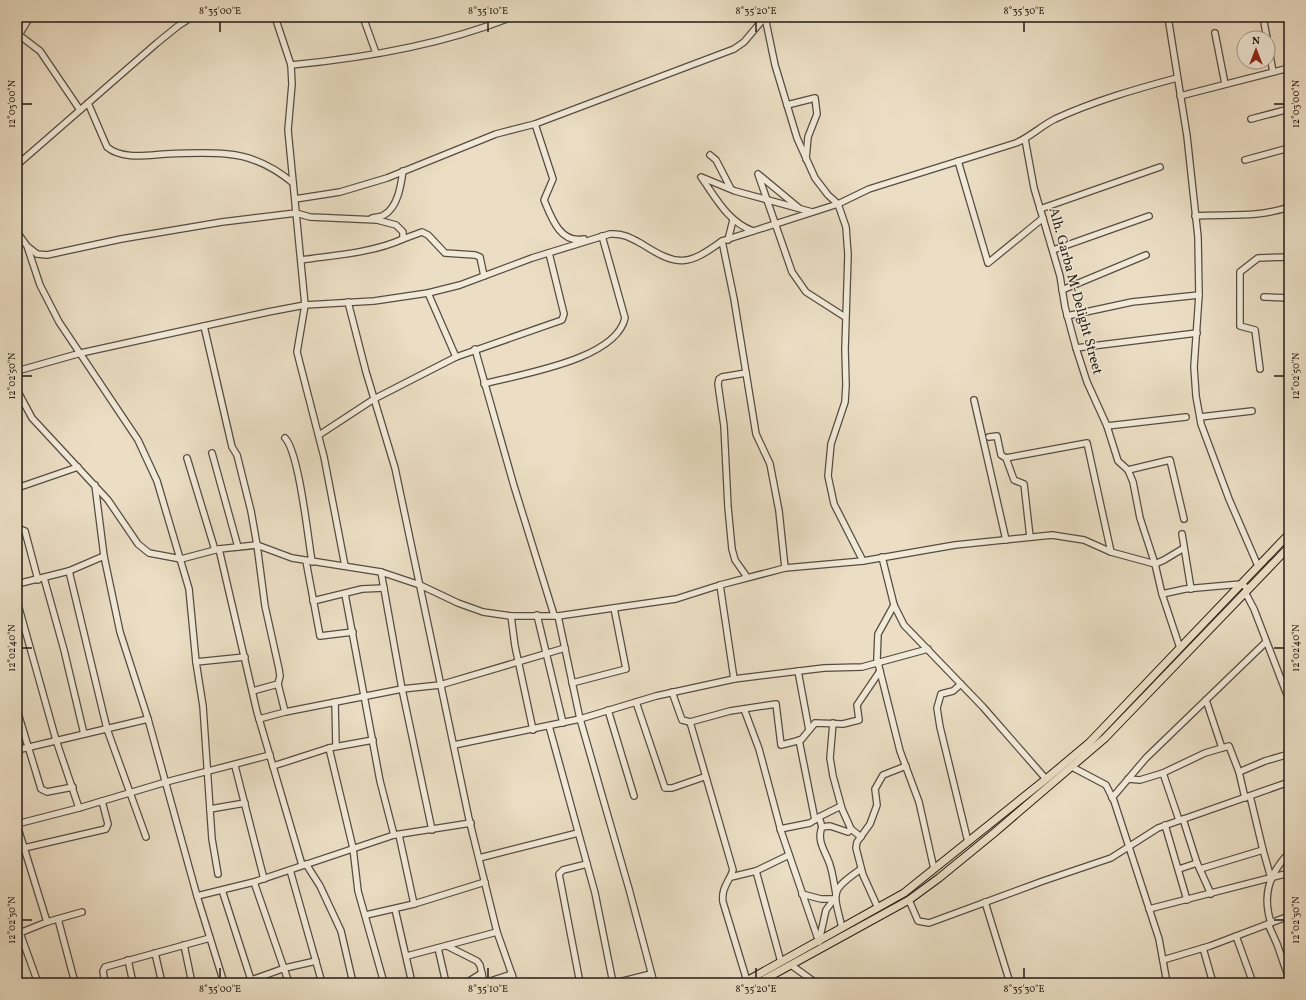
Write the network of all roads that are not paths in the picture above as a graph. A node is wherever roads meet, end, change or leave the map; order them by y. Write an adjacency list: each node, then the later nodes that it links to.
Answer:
1 (30, 17): 12 (street)
2 (192, 17): 20 (street)
3 (275, 17): 14 (street)
4 (363, 17): 13 (street)
5 (512, 17): 13 (street)
6 (765, 17): 21 (street); 25 (street)
7 (1168, 17): 17 (street)
8 (1263, 17): 10 (street)
9 (17, 24): 12 (street)
10 (1265, 30)
11 (1215, 33): 18 (street)
12 (19, 34): 23 (street)
13 (376, 53): 14 (street)
14 (291, 66): 35 (street)
15 (1289, 68): 16 (street)
16 (1273, 72): 18 (street)
17 (1177, 78): 19 (street); 26 (street)
18 (1225, 84): 19 (street)
19 (1180, 96): 46 (street)
20 (88, 103): 23 (street); 35 (street)
21 (787, 105): 29 (street); 29 (street)
22 (1289, 109): 24 (street)
23 (80, 110): 32 (street)
24 (1251, 119)
25 (535, 124): 34 (street); 53 (street)
26 (1025, 139): 31 (street); 41 (street, Alh. Garba M-Delight Street)
27 (1289, 148): 30 (street)
28 (710, 155): 36 (street)
29 (806, 160): 39 (street)
30 (1245, 160)
31 (958, 161): 39 (street); 47 (street)
32 (17, 165)
33 (1160, 167): 41 (street)
34 (403, 172): 37 (street); 48 (street)
35 (293, 183): 37 (street)
36 (730, 188): 38 (street); 49 (street)
37 (295, 199): 44 (street)
38 (768, 201): 40 (street); 40 (street); 50 (street)
39 (838, 204): 43 (street); 71 (street)
40 (799, 208): 43 (street)
41 (1040, 208): 47 (street, Alh. Garba M-Delight Street)
42 (1289, 208): 46 (street)
43 (813, 212): 50 (street)
44 (296, 213): 48 (street); 56 (street); 61 (street)
45 (1149, 216): 57 (street)
46 (1195, 216): 65 (street)
47 (1043, 218): 57 (street, Alh. Garba M-Delight Street)
48 (367, 219): 54 (street)
49 (732, 220): 51 (street); 55 (street)
50 (777, 224): 51 (street); 71 (street)
51 (753, 231): 55 (street)
52 (17, 232): 56 (street)
53 (602, 236): 55 (street); 58 (street); 81 (street)
54 (403, 239): 61 (street); 62 (street)
55 (725, 240): 80 (street)
56 (27, 246): 76 (street)
57 (1053, 250): 63 (street, Alh. Garba M-Delight Street)
58 (549, 253): 62 (street); 75 (street)
59 (1146, 255): 63 (street)
60 (1289, 257): 78 (street)
61 (301, 260): 69 (street)
62 (484, 276): 64 (street)
63 (1062, 290): 70 (street, Alh. Garba M-Delight Street)
64 (428, 293): 68 (street); 77 (street)
65 (1199, 295): 70 (street); 73 (street)
66 (1264, 297): 67 (street)
67 (1289, 298)
68 (348, 302): 69 (street); 83 (street)
69 (305, 305): 72 (street); 89 (street)
70 (1067, 316): 74 (street, Alh. Garba M-Delight Street)
71 (846, 317): 115 (street)
72 (204, 326): 76 (street); 105 (street)
73 (1197, 334): 74 (street); 87 (street)
74 (1076, 348): 88 (street, Alh. Garba M-Delight Street)
75 (475, 349): 77 (street); 81 (street)
76 (81, 353): 79 (street); 113 (street)
77 (456, 357): 83 (street)
78 (1260, 369)
79 (17, 372)
80 (746, 372): 119 (street); 122 (street)
81 (484, 384): 138 (street)
82 (17, 390): 95 (street)
83 (374, 398): 89 (street); 127 (street)
84 (974, 400): 104 (street)
85 (1252, 411): 87 (street)
86 (1186, 417): 88 (street)
87 (1200, 417): 118 (street)
88 (1107, 426): 96 (street, Alh. Garba M-Delight Street)
89 (318, 436): 117 (street)
90 (990, 437): 94 (street)
91 (285, 438): 114 (street)
92 (212, 453): 107 (street)
93 (187, 458): 109 (street)
94 (1006, 458): 103 (street); 110 (street)
95 (78, 467): 97 (street); 98 (street)
96 (1128, 470): 99 (street); 116 (street, Alh. Garba M-Delight Street)
97 (94, 485): 111 (street); 113 (street)
98 (17, 488)
99 (1184, 519)
100 (17, 528): 123 (street)
101 (1182, 534): 108 (street)
102 (1289, 534): 118 (main road)
103 (1030, 538): 104 (street); 110 (street)
104 (1006, 540): 112 (street)
105 (258, 546): 107 (street); 114 (street); 154 (street)
106 (1289, 546): 130 (main road)
107 (238, 547): 109 (street)
108 (1184, 548): 116 (street); 129 (street)
109 (217, 550): 113 (street); 146 (street)
110 (1111, 552): 116 (street)
111 (104, 556): 120 (street); 169 (street)
112 (882, 557): 115 (street); 135 (street)
113 (181, 559): 147 (street)
114 (309, 561): 117 (street); 134 (street)
115 (863, 561): 119 (street)
116 (1155, 564): 132 (street, Alh. Garba M-Delight Street)
117 (345, 566): 121 (street)
118 (1258, 566): 125 (main road)
119 (785, 568): 122 (street)
120 (69, 571): 123 (street); 176 (street)
121 (381, 572): 127 (street); 128 (street)
122 (747, 577): 126 (street)
123 (41, 579): 124 (street); 179 (street)
124 (17, 584)
125 (1241, 584): 129 (street); 130 (street); 143 (main road)
126 (720, 585): 136 (street); 152 (street)
127 (420, 586): 139 (street); 156 (street)
128 (384, 588): 131 (street); 157 (street)
129 (1191, 589): 132 (street)
130 (1247, 590): 141 (street); 194 (main road)
131 (345, 594): 134 (street); 140 (street)
132 (1162, 594): 143 (street, Alh. Garba M-Delight Street)
133 (17, 601): 180 (street)
134 (313, 601): 140 (street)
135 (894, 606): 144 (street); 149 (street)
136 (614, 608): 138 (street); 153 (street)
137 (537, 615): 138 (street); 139 (street); 145 (street)
138 (556, 615): 142 (street)
139 (510, 616): 148 (street)
140 (353, 632): 160 (street)
141 (1266, 642): 161 (street); 162 (street)
142 (564, 648): 145 (street); 153 (street)
143 (1180, 648): 199 (main road)
144 (928, 649): 149 (street); 155 (street)
145 (546, 654): 148 (street); 173 (street)
146 (245, 657): 147 (street); 158 (street)
147 (196, 662): 195 (street)
148 (518, 663): 156 (street); 177 (street)
149 (877, 663): 150 (street); 151 (street)
150 (798, 671): 152 (street); 178 (street)
151 (880, 671): 174 (street); 193 (street)
152 (734, 679): 159 (street)
153 (572, 683): 171 (street)
154 (278, 684): 158 (street); 168 (street)
155 (960, 684): 199 (street); 226 (street)
156 (440, 685): 157 (street); 183 (street)
157 (402, 688): 160 (street); 221 (street)
158 (253, 691): 170 (street)
159 (672, 692): 164 (street); 172 (street)
160 (365, 696): 163 (street); 181 (street)
161 (1206, 700): 187 (street); 200 (street)
162 (1289, 700)
163 (335, 702): 168 (street); 184 (street)
164 (636, 702): 167 (street); 198 (street)
165 (744, 709): 172 (street); 182 (street); 219 (street)
166 (17, 710): 185 (street)
167 (608, 710): 171 (street); 205 (street)
168 (285, 712): 170 (street)
169 (148, 719): 176 (street); 201 (street)
170 (259, 719): 190 (street)
171 (580, 719): 173 (street); 288 (street)
172 (690, 722): 198 (street)
173 (563, 723): 175 (street)
174 (833, 723): 178 (street); 210 (street)
175 (549, 726): 177 (street); 222 (street)
176 (107, 728): 179 (street); 204 (street)
177 (533, 730): 183 (street)
178 (809, 730): 182 (street)
179 (84, 734): 180 (street)
180 (56, 740): 185 (street); 203 (street)
181 (372, 740): 184 (street); 223 (street)
182 (799, 740): 213 (street)
183 (454, 745): 215 (street)
184 (336, 746): 186 (street)
185 (29, 747): 188 (street); 203 (street)
186 (329, 748): 192 (street); 228 (street)
187 (1222, 748): 196 (street); 197 (street)
188 (17, 750)
189 (1289, 754): 196 (street)
190 (270, 756): 191 (street); 192 (street)
191 (235, 766): 195 (street); 209 (street)
192 (273, 766): 236 (street)
193 (906, 766): 225 (street); 238 (street)
194 (1072, 767): 207 (street); 255 (main road)
195 (209, 771): 201 (street); 212 (street)
196 (1239, 772): 206 (street)
197 (1163, 773): 200 (street); 214 (street)
198 (704, 776): 245 (street)
199 (1046, 779): 226 (main road)
200 (1128, 779): 207 (street)
201 (166, 782): 204 (street); 253 (street)
202 (1289, 782): 206 (street)
203 (73, 787): 211 (street)
204 (130, 792): 208 (street); 224 (street)
205 (634, 796)
206 (1248, 797): 214 (street); 230 (street)
207 (1112, 798): 229 (street)
208 (102, 801): 211 (street); 227 (street)
209 (245, 803): 212 (street); 247 (street)
210 (841, 806): 213 (street); 220 (street)
211 (79, 808): 216 (street)
212 (210, 809): 244 (street)
213 (817, 819): 218 (street); 219 (street)
214 (1181, 820): 217 (street); 234 (street)
215 (470, 823): 221 (street); 233 (street)
216 (17, 824): 227 (street)
217 (1165, 825): 229 (street); 239 (street)
218 (822, 826): 220 (street); 254 (street)
219 (780, 829): 232 (street)
220 (851, 829): 225 (street)
221 (432, 830): 223 (street)
222 (578, 833): 233 (street); 235 (street)
223 (397, 835): 228 (street); 258 (street)
224 (146, 837)
225 (861, 837): 237 (street)
226 (968, 842): 238 (main road)
227 (24, 848): 266 (street)
228 (353, 848): 236 (street); 263 (street)
229 (1129, 848): 257 (street); 261 (street)
230 (1263, 850): 240 (street); 246 (street)
231 (1289, 853): 246 (street)
232 (789, 855): 242 (street); 251 (street)
233 (479, 858): 249 (street)
234 (1197, 863): 239 (street); 240 (street)
235 (587, 864): 309 (street); 310 (street)
236 (304, 865): 241 (street); 302 (street)
237 (862, 869): 254 (street); 259 (street)
238 (934, 869): 259 (main road)
239 (1179, 869): 256 (street)
240 (1200, 869): 252 (street)
241 (290, 870): 247 (street); 282 (street)
242 (756, 871): 245 (street); 283 (street)
243 (1289, 873): 246 (street)
244 (218, 874)
245 (731, 877): 291 (street)
246 (1271, 878): 252 (street); 267 (street)
247 (264, 879): 248 (street)
248 (254, 882): 250 (street); 285 (street)
249 (485, 882): 258 (street); 269 (street)
250 (222, 890): 253 (street); 290 (street)
251 (802, 894): 254 (street); 273 (street)
252 (1210, 894): 256 (street)
253 (197, 896): 272 (street)
254 (835, 896): 268 (street); 273 (street)
255 (909, 900): 257 (street); 284 (main road)
256 (1187, 900): 261 (street)
257 (985, 902): 314 (street)
258 (414, 904): 260 (street)
259 (878, 908): 268 (main road)
260 (395, 909): 263 (street); 279 (street)
261 (1148, 909): 281 (street)
262 (82, 912): 265 (street)
263 (366, 915): 303 (street)
264 (1289, 916): 267 (street)
265 (58, 919): 266 (street); 293 (street)
266 (47, 922): 270 (street)
267 (1270, 923): 271 (street); 289 (street)
268 (842, 928): 273 (main road)
269 (497, 932): 275 (street); 287 (street)
270 (18, 934): 292 (street)
271 (1236, 936): 277 (street); 317 (street)
272 (210, 938): 274 (street); 298 (street)
273 (819, 942): 283 (main road)
274 (184, 945): 278 (street); 297 (street)
275 (448, 946): 276 (street); 286 (street)
276 (438, 948): 279 (street); 305 (street)
277 (1203, 948): 281 (street); 316 (street)
278 (155, 953): 280 (street); 296 (street)
279 (407, 956): 304 (street)
280 (128, 960): 294 (street); 295 (street)
281 (1163, 960): 315 (street)
282 (316, 961): 285 (street); 301 (street)
283 (781, 962): 291 (main road)
284 (791, 965): 312 (main road); 313 (street)
285 (285, 968): 290 (street); 300 (street)
286 (482, 973): 306 (street); 307 (street)
287 (512, 974): 307 (street); 308 (street)
288 (651, 974): 310 (street); 311 (street)
289 (1289, 979)
290 (252, 982): 299 (street)
291 (745, 982)
292 (38, 983)
293 (75, 983)
294 (105, 983)
295 (133, 983)
296 (162, 983)
297 (192, 983)
298 (224, 983)
299 (243, 983)
300 (290, 983)
301 (322, 983)
302 (353, 983)
303 (384, 983)
304 (412, 983)
305 (446, 983)
306 (466, 983)
307 (484, 983)
308 (515, 983)
309 (580, 983)
310 (614, 983)
311 (654, 983)
312 (758, 983)
313 (816, 983)
314 (1010, 983)
315 (1168, 983)
316 (1213, 983)
317 (1253, 983)

